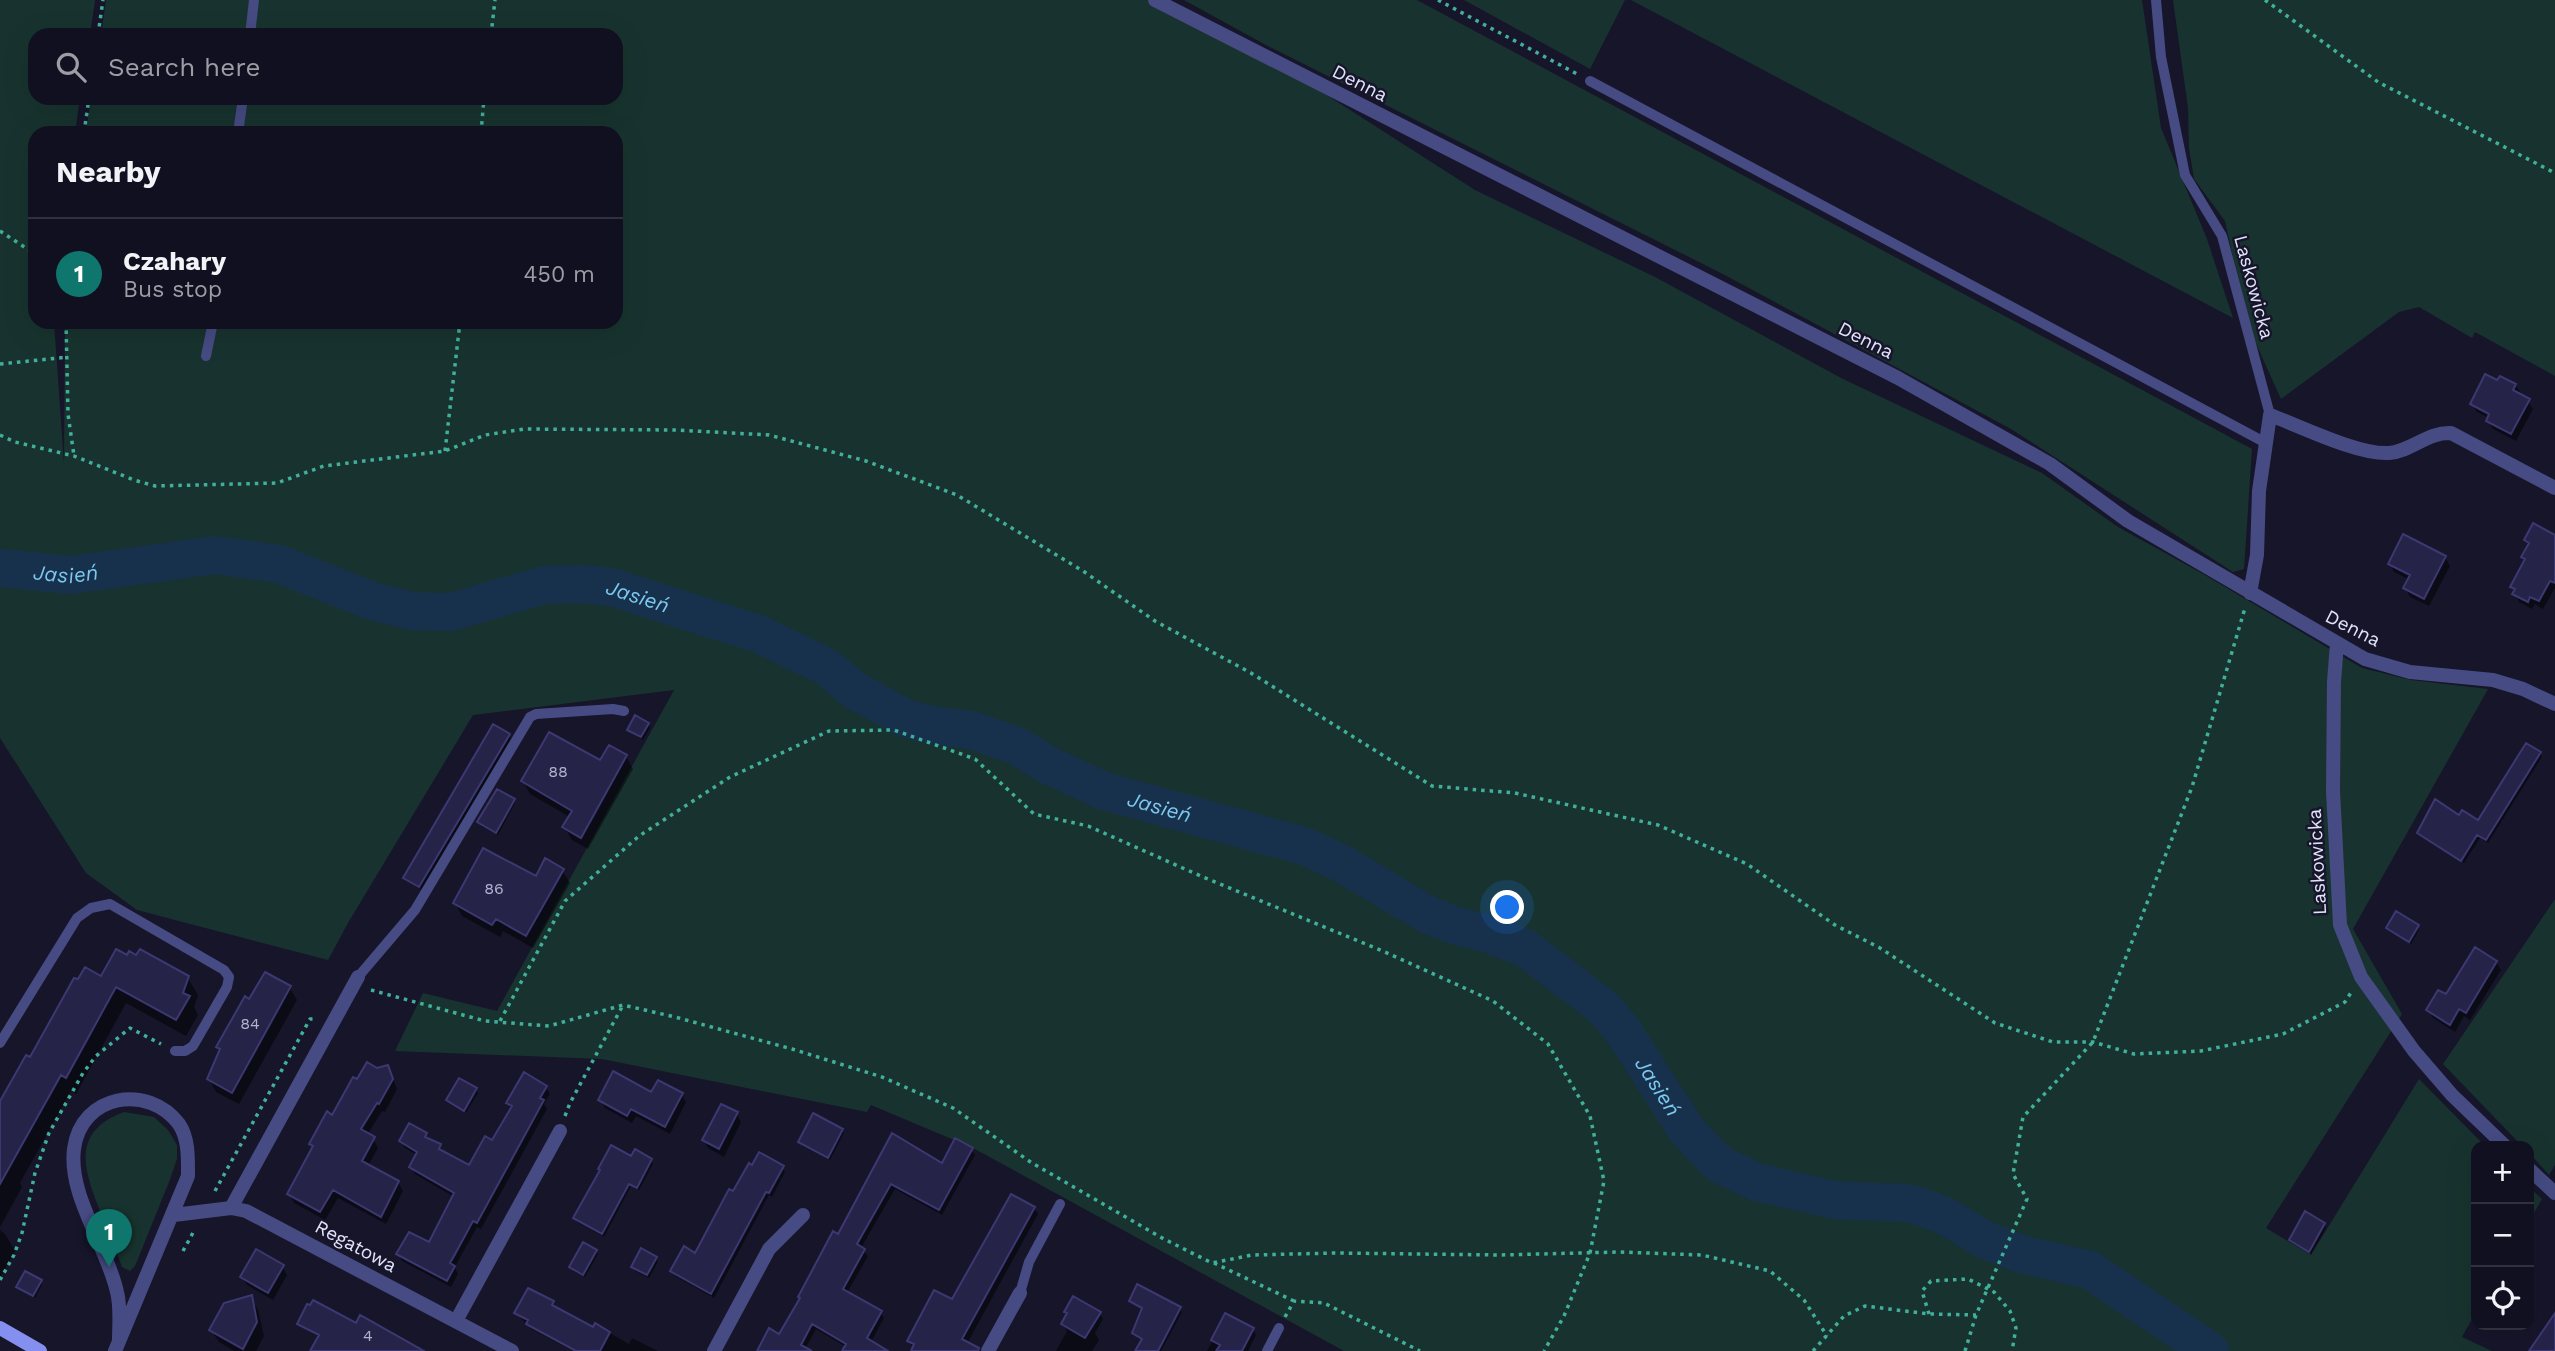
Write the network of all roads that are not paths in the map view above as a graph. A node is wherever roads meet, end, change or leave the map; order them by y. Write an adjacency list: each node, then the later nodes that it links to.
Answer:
1 (254, 0): 4 (lane)
2 (1155, 0): 13 (street, Denna)
3 (2156, 0): 10 (lane, Laskowicka)
4 (251, 28)
5 (1590, 81): 11 (lane)
6 (242, 105): 7 (lane)
7 (240, 126)
8 (212, 329): 9 (lane)
9 (206, 356)
10 (2270, 415): 11 (street, Laskowicka); 12 (street)
11 (2266, 443): 13 (street, Laskowicka)
12 (2555, 488)
13 (2250, 593): 14 (street, Denna)
14 (2337, 643): 15 (street, Denna); 21 (street, Laskowicka)
15 (2555, 704)
16 (624, 711): 17 (lane)
17 (355, 982): 25 (street)
18 (0, 1043): 19 (lane)
19 (175, 1051)
20 (560, 1131): 29 (street)
21 (2500, 1141)
22 (2534, 1174): 23 (street)
23 (2555, 1193)
24 (1060, 1204): 28 (lane)
25 (231, 1208): 26 (street, Regatowa); 29 (street, Regatowa)
26 (174, 1215): 32 (street); 32 (street)
27 (803, 1215): 35 (street)
28 (1020, 1293): 36 (street)
29 (456, 1321): 34 (street, Regatowa)
30 (0, 1328): 33 (street)
31 (1279, 1328): 37 (lane)
32 (117, 1346)
33 (40, 1351)
34 (512, 1351)
35 (714, 1351)
36 (988, 1351)
37 (1267, 1351)

